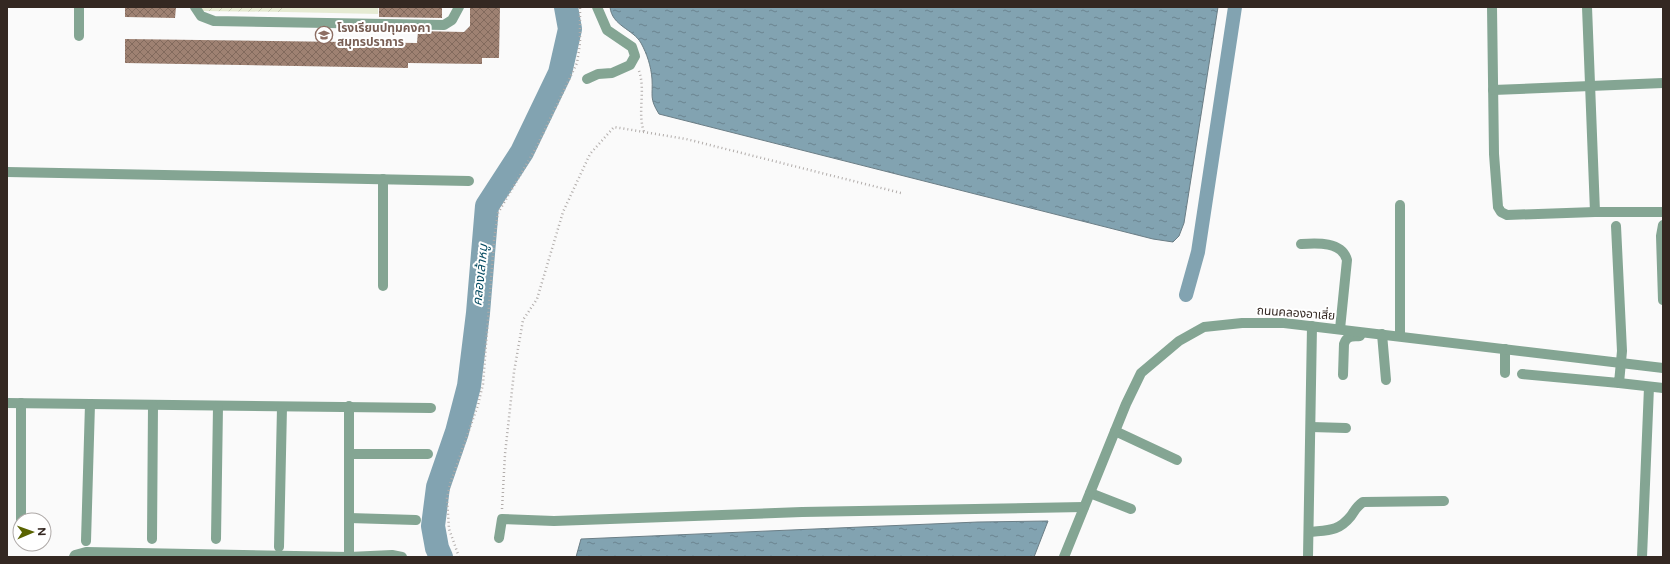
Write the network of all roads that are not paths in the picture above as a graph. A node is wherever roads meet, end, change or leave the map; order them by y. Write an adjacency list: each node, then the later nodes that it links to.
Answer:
1 (79, 7): 7 (street)
2 (195, 7): 3 (street)
3 (459, 7)
4 (596, 7): 8 (street)
5 (1492, 7): 11 (street)
6 (1587, 7): 10 (street)
7 (79, 36)
8 (587, 79)
9 (1663, 83): 10 (street)
10 (1590, 86): 11 (street); 16 (street)
11 (1493, 90): 16 (street)
12 (7, 172): 13 (street)
13 (383, 179): 14 (street); 21 (street)
14 (469, 181)
15 (1400, 205): 27 (street)
16 (1595, 212): 17 (street)
17 (1663, 212)
18 (1616, 226): 30 (street)
19 (1663, 226): 22 (street)
20 (1301, 244): 24 (street)
21 (383, 286)
22 (1663, 300)
23 (1312, 326): 24 (street, ถนนคลองอาเสี่ย); 47 (street); 49 (street, ถนนคลองอาเสี่ย)
24 (1340, 329): 25 (street, ถนนคลองอาเสี่ย)
25 (1362, 332): 26 (street, ถนนคลองอาเสี่ย); 34 (street)
26 (1382, 334): 27 (street, ถนนคลองอาเสี่ย); 35 (street)
27 (1400, 336): 29 (street, ถนนคลองอาเสี่ย)
28 (1424, 340): 29 (street)
29 (1505, 349): 30 (street, ถนนคลองอาเสี่ย); 32 (street)
30 (1621, 363): 31 (street, ถนนคลองอาเสี่ย); 36 (street)
31 (1663, 368)
32 (1505, 373)
33 (1522, 374): 36 (street)
34 (1343, 375)
35 (1386, 380)
36 (1620, 383): 37 (street)
37 (1649, 387): 38 (street); 74 (street)
38 (1663, 388)
39 (7, 402): 40 (street)
40 (21, 403): 41 (street); 57 (street)
41 (90, 404): 42 (street); 64 (street)
42 (153, 405): 43 (street); 62 (street)
43 (218, 406): 45 (street); 63 (street)
44 (350, 406): 45 (street); 46 (street); 50 (street)
45 (282, 407): 65 (street)
46 (431, 408)
47 (1311, 427): 48 (street); 60 (street)
48 (1346, 428)
49 (1115, 431): 52 (street); 53 (street, ถนนคลองอาเสี่ย)
50 (349, 454): 51 (street); 58 (street)
51 (428, 454)
52 (1176, 460)
53 (1090, 493): 55 (street, ถนนคลองอาเสี่ย); 56 (street)
54 (1444, 501): 60 (street)
55 (1084, 507): 61 (street); 72 (street, ถนนคลองอาเสี่ย)
56 (1131, 509)
57 (21, 512)
58 (349, 518): 59 (street); 69 (street)
59 (416, 520)
60 (1309, 532): 73 (street)
61 (498, 538)
62 (152, 539)
63 (216, 539)
64 (86, 541)
65 (279, 547)
66 (153, 555): 67 (street); 70 (street)
67 (236, 556): 68 (street)
68 (326, 556): 69 (street)
69 (349, 556): 71 (street)
70 (74, 557)
71 (402, 557)
72 (1064, 557)
73 (1308, 557)
74 (1642, 557)

